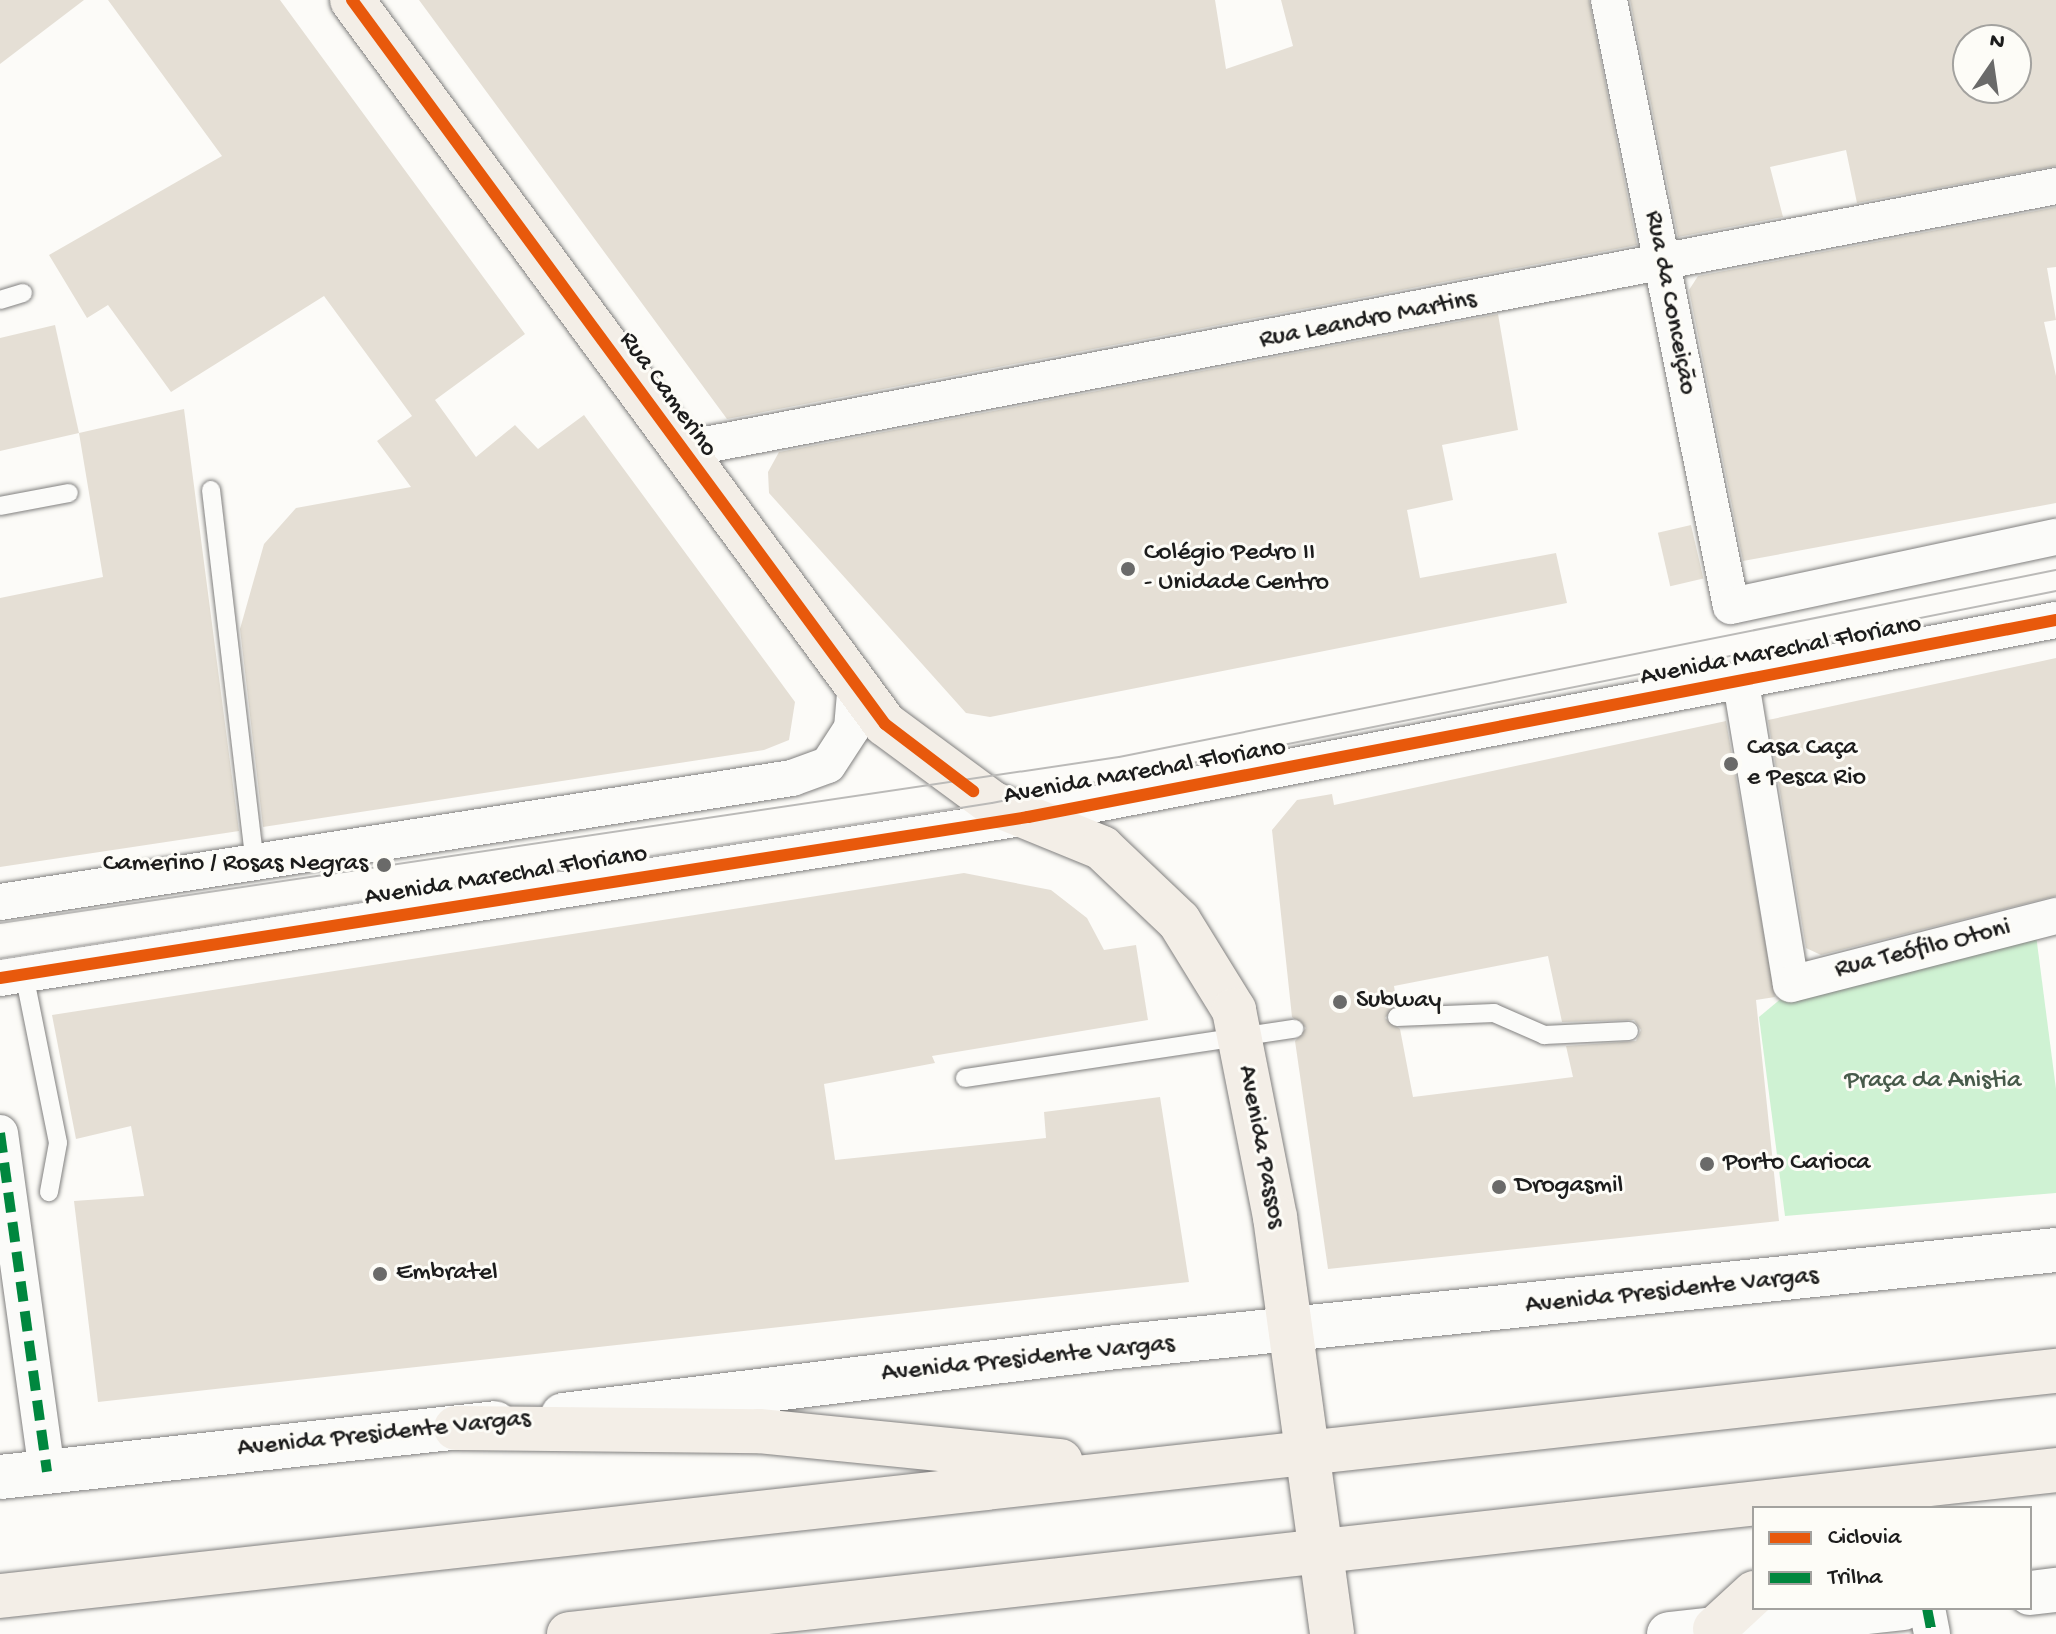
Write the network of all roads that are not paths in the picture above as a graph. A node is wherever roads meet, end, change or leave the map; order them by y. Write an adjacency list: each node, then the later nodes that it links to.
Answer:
1 (352, 0): 7 (main road, Rua Camerino)
2 (1609, 0): 4 (street, Rua da Conceição)
3 (2056, 186): 4 (street, Rua Leandro Martins)
4 (1661, 267): 7 (street, Rua Leandro Martins); 12 (street, Rua da Conceição)
5 (23, 293): 6 (lane)
6 (0, 300)
7 (679, 450): 14 (main road, Rua Camerino)
8 (211, 490): 18 (lane)
9 (69, 493): 10 (lane)
10 (0, 506)
11 (2056, 537): 12 (street, Avenida Marechal Floriano)
12 (1731, 606)
13 (2056, 620): 15 (street, Avenida Marechal Floriano)
14 (856, 682): 16 (main road, Rua Camerino); 18 (street, Avenida Marechal Floriano)
15 (1741, 683): 17 (street, Avenida Marechal Floriano); 20 (street, Rua Teófilo Otoni)
16 (973, 791): 17 (main road, Avenida Passos)
17 (1028, 817): 21 (street, Avenida Marechal Floriano); 25 (main road, Avenida Passos)
18 (255, 862): 19 (street, Avenida Marechal Floriano)
19 (0, 902)
20 (2056, 916)
21 (12, 976): 28 (lane)
22 (1397, 1017): 24 (lane)
23 (1294, 1029): 25 (lane)
24 (1629, 1031)
25 (1239, 1034): 26 (lane); 30 (main road, Avenida Passos)
26 (965, 1078)
27 (0, 1133): 36 (street)
28 (49, 1192)
29 (2056, 1250): 30 (main road, Avenida Presidente Vargas)
30 (1288, 1334): 32 (main road, Avenida Presidente Vargas); 33 (main road, Avenida Passos)
31 (2056, 1371): 33 (main road)
32 (456, 1428): 34 (main road); 36 (main road, Avenida Presidente Vargas)
33 (1306, 1454): 34 (main road); 40 (main road, Avenida Passos)
34 (1135, 1470): 44 (main road)
35 (2056, 1470): 40 (main road)
36 (47, 1472): 37 (main road, Avenida Presidente Vargas)
37 (0, 1477)
38 (2056, 1486): 39 (main road)
39 (1999, 1506)
40 (1321, 1549): 48 (main road); 49 (main road, Avenida Passos)
41 (2056, 1590): 42 (main road)
42 (2032, 1593)
43 (1752, 1595): 47 (main road)
44 (0, 1596)
45 (1885, 1610): 47 (main road)
46 (1927, 1610): 51 (street)
47 (1715, 1629): 50 (main road)
48 (569, 1634)
49 (1332, 1634)
50 (1669, 1634)
51 (1932, 1634)

